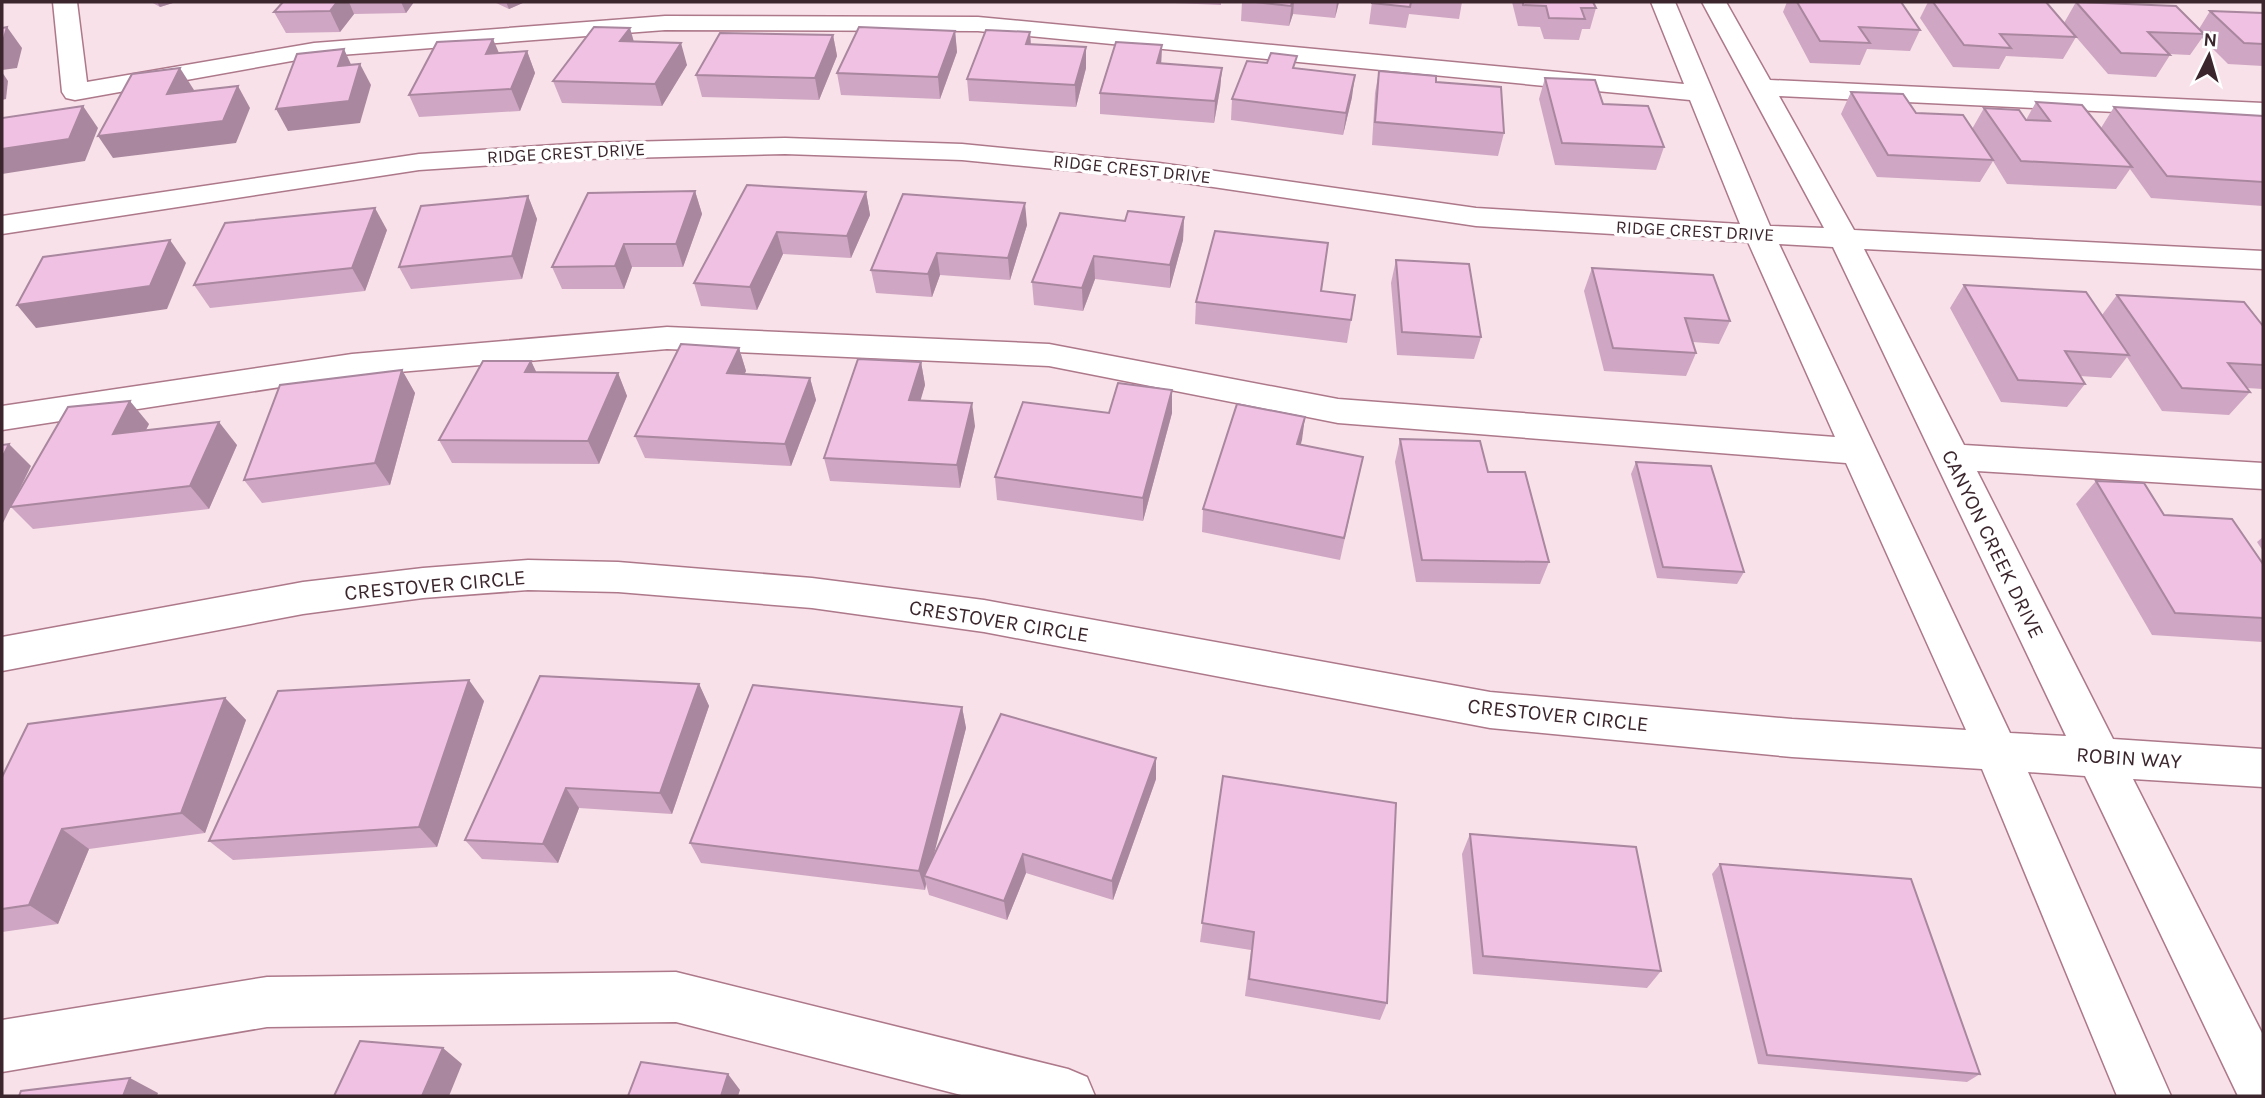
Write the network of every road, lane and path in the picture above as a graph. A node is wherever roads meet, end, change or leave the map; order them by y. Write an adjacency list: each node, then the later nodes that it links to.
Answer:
1 (65, 2): 4 (street)
2 (1663, 2): 6 (street)
3 (1714, 2): 5 (street, CANYON CREEK DRIVE)
4 (669, 13): 6 (street)
5 (1761, 87): 7 (street); 10 (street, CANYON CREEK DRIVE)
6 (1701, 93): 9 (street)
7 (2263, 111)
8 (2, 225): 9 (street, RIDGE CREST DRIVE)
9 (1759, 234): 10 (street, RIDGE CREST DRIVE); 13 (street)
10 (1844, 238): 11 (street, RIDGE CREST DRIVE); 14 (street, CANYON CREEK DRIVE)
11 (2263, 260)
12 (2, 418): 13 (street)
13 (1859, 451): 17 (street)
14 (1951, 457): 15 (street); 18 (street, CANYON CREEK DRIVE)
15 (2263, 476)
16 (2, 654): 17 (street, CRESTOVER CIRCLE)
17 (1996, 749): 18 (street, ROBIN WAY); 23 (street)
18 (2096, 756): 19 (street, ROBIN WAY); 21 (street, CANYON CREEK DRIVE)
19 (2263, 768)
20 (2, 1046): 22 (street)
21 (2263, 1091)
22 (1068, 1096)
23 (2144, 1096)

